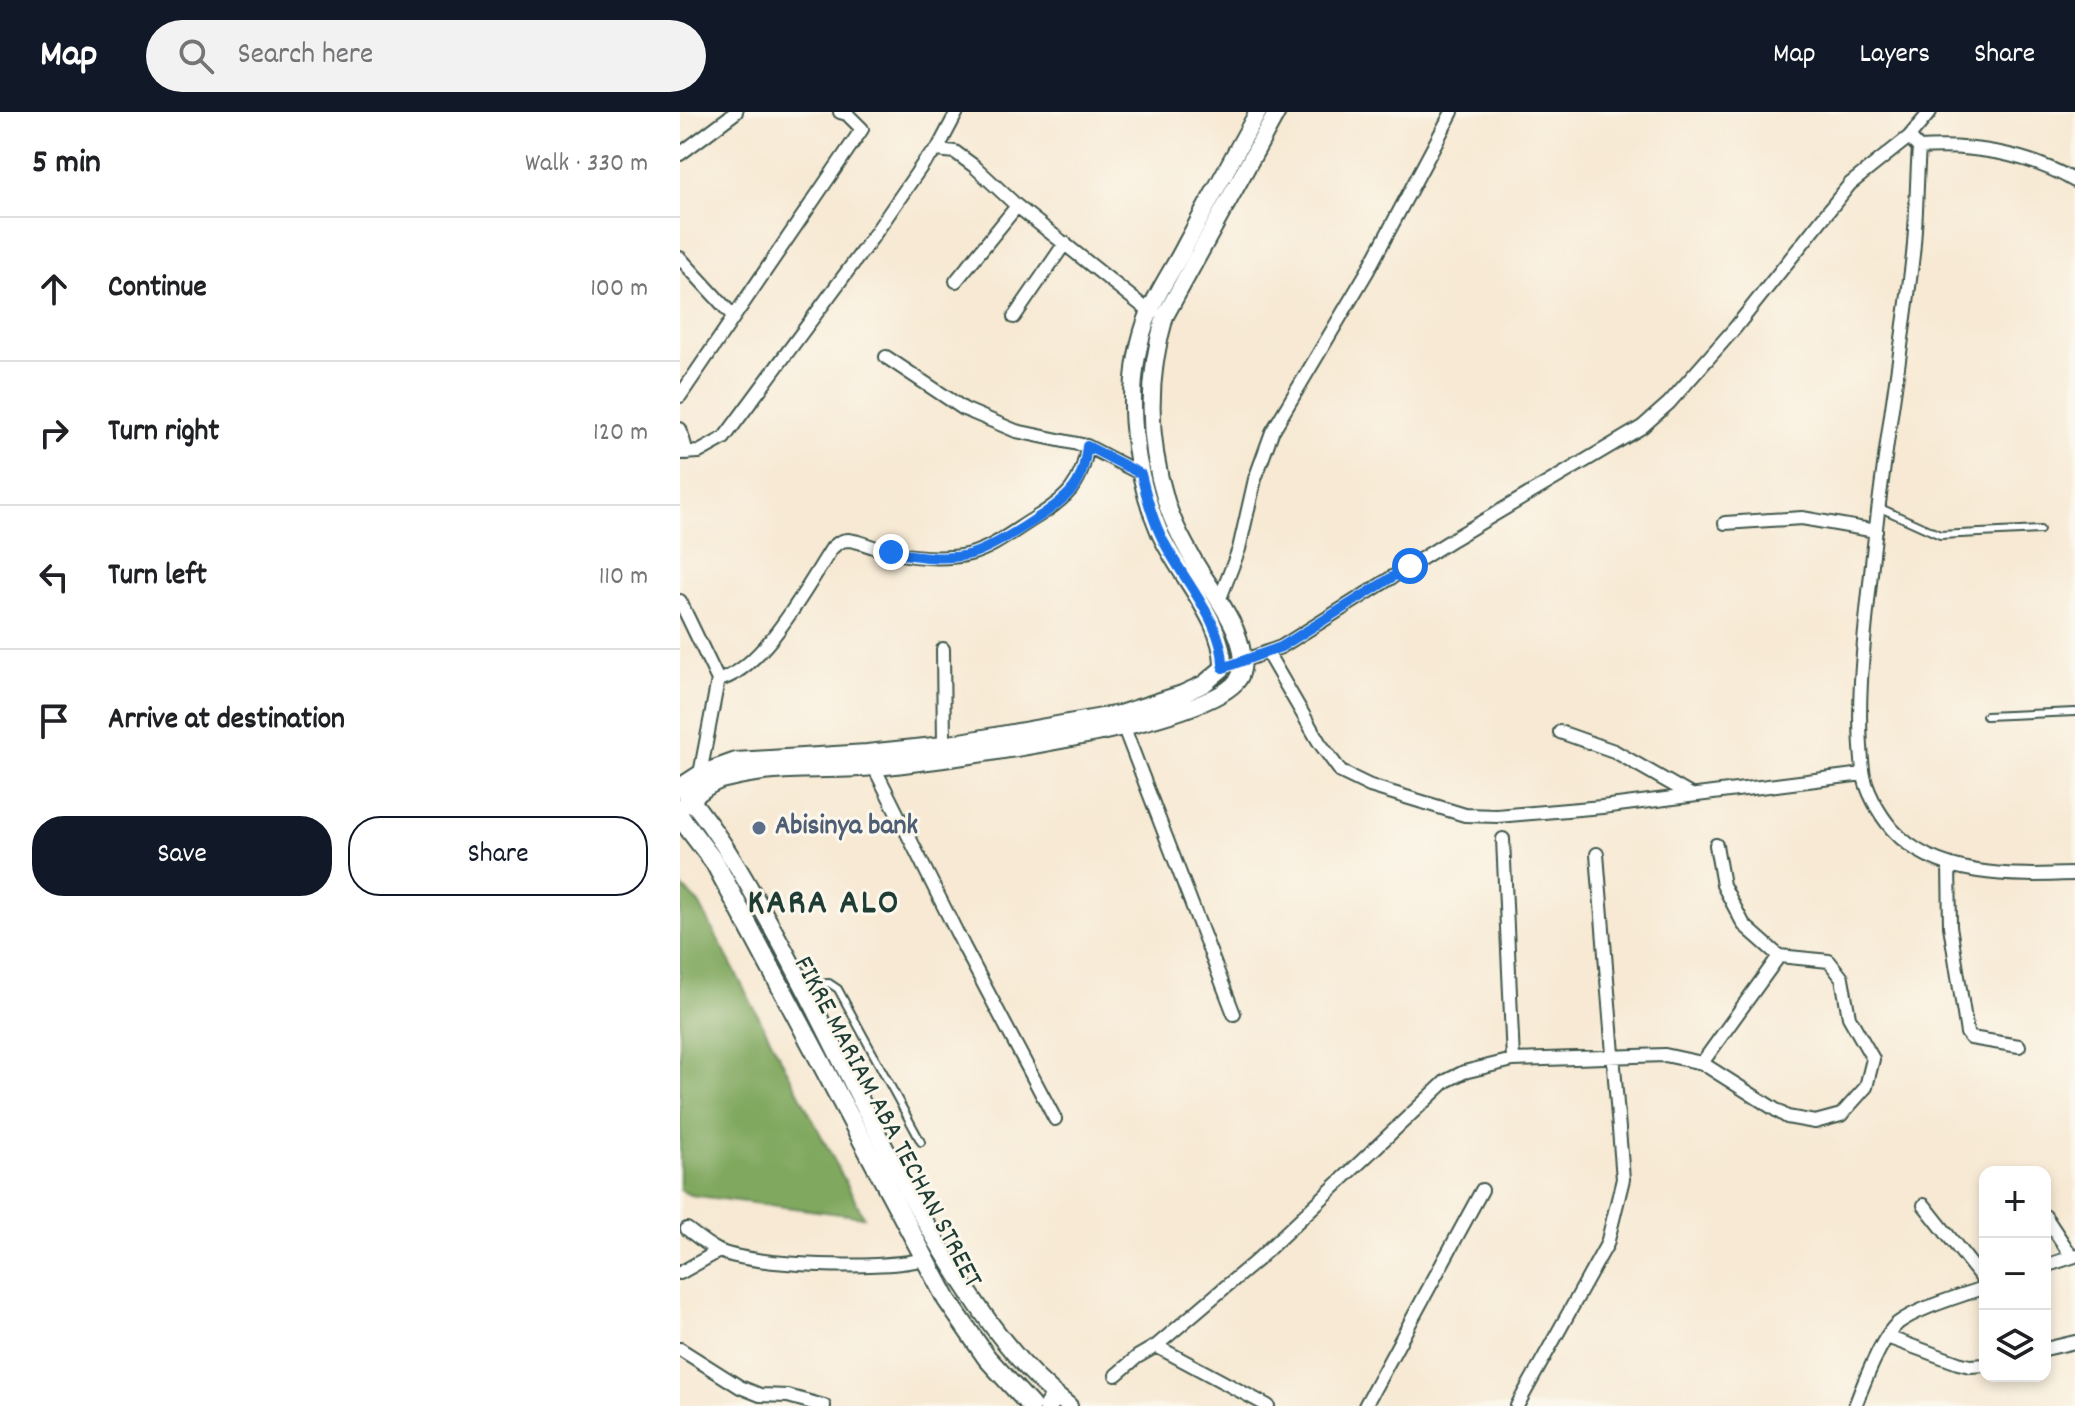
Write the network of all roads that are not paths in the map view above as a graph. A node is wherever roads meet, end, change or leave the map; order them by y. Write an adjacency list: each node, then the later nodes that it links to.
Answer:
1 (736, 112): 11 (street)
2 (840, 112): 18 (street)
3 (957, 112): 10 (street)
4 (1258, 112): 17 (main road)
5 (1277, 112): 31 (main road)
6 (1452, 112): 31 (street)
7 (1930, 112): 8 (street)
8 (1909, 137): 9 (street); 33 (street)
9 (1919, 148): 12 (street); 26 (street)
10 (937, 150): 13 (street); 24 (street)
11 (680, 154)
12 (2075, 181)
13 (1017, 206): 14 (street); 16 (street)
14 (1065, 243): 17 (street); 19 (street)
15 (680, 258): 18 (street)
16 (956, 281)
17 (1150, 312): 25 (main road)
18 (734, 317): 21 (street)
19 (1014, 317)
20 (886, 357): 23 (street)
21 (680, 396)
22 (680, 429): 24 (street)
23 (1087, 446): 25 (street); 36 (street)
24 (684, 453)
25 (1141, 474): 35 (main road)
26 (1878, 507): 28 (lane); 29 (street)
27 (1725, 523): 29 (street)
28 (2040, 530)
29 (1876, 531): 44 (street)
30 (680, 601): 36 (street)
31 (1219, 601): 34 (main road)
32 (943, 649): 41 (street)
33 (1268, 654): 34 (street); 46 (street)
34 (1242, 663): 35 (street); 39 (main road)
35 (1223, 668): 41 (main road)
36 (718, 680): 43 (street)
37 (2075, 712): 38 (lane)
38 (1986, 716)
39 (1124, 728): 42 (main road); 55 (street)
40 (1560, 732): 46 (street)
41 (944, 745): 43 (main road)
42 (874, 767): 45 (main road); 60 (street)
43 (700, 774): 45 (main road)
44 (1863, 774): 46 (street); 51 (street)
45 (682, 794): 54 (main road)
46 (1691, 795)
47 (680, 817): 68 (main road, FIKRE MARIAM ABA TECHAN STREET)
48 (1503, 839): 58 (street)
49 (1716, 845): 53 (street)
50 (1597, 854): 57 (street)
51 (1949, 864): 52 (street); 56 (street)
52 (2075, 874)
53 (1779, 956): 59 (street); 59 (street)
54 (803, 985): 61 (lane); 81 (main road)
55 (1234, 1014)
56 (2019, 1046)
57 (1615, 1057): 58 (street); 59 (street); 86 (street)
58 (1513, 1060): 75 (street)
59 (1702, 1063)
60 (1055, 1119)
61 (921, 1142)
62 (1482, 1190): 85 (street)
63 (1924, 1205): 71 (street)
64 (2051, 1224): 67 (street)
65 (687, 1229): 66 (street)
66 (719, 1251): 68 (street); 70 (street)
67 (2074, 1256): 69 (street)
68 (923, 1259): 83 (main road, FIKRE MARIAM ABA TECHAN STREET)
69 (2051, 1264)
70 (680, 1273)
71 (1979, 1276)
72 (1979, 1287): 73 (street)
73 (1887, 1337): 78 (street); 87 (street)
74 (2075, 1342): 76 (street)
75 (1156, 1346): 79 (street); 84 (street)
76 (2051, 1348)
77 (680, 1349): 80 (street)
78 (1979, 1365)
79 (1116, 1375)
80 (758, 1400): 82 (street)
81 (1057, 1403)
82 (824, 1406)
83 (1031, 1406)
84 (1268, 1406)
85 (1365, 1406)
86 (1517, 1406)
87 (1855, 1406)

